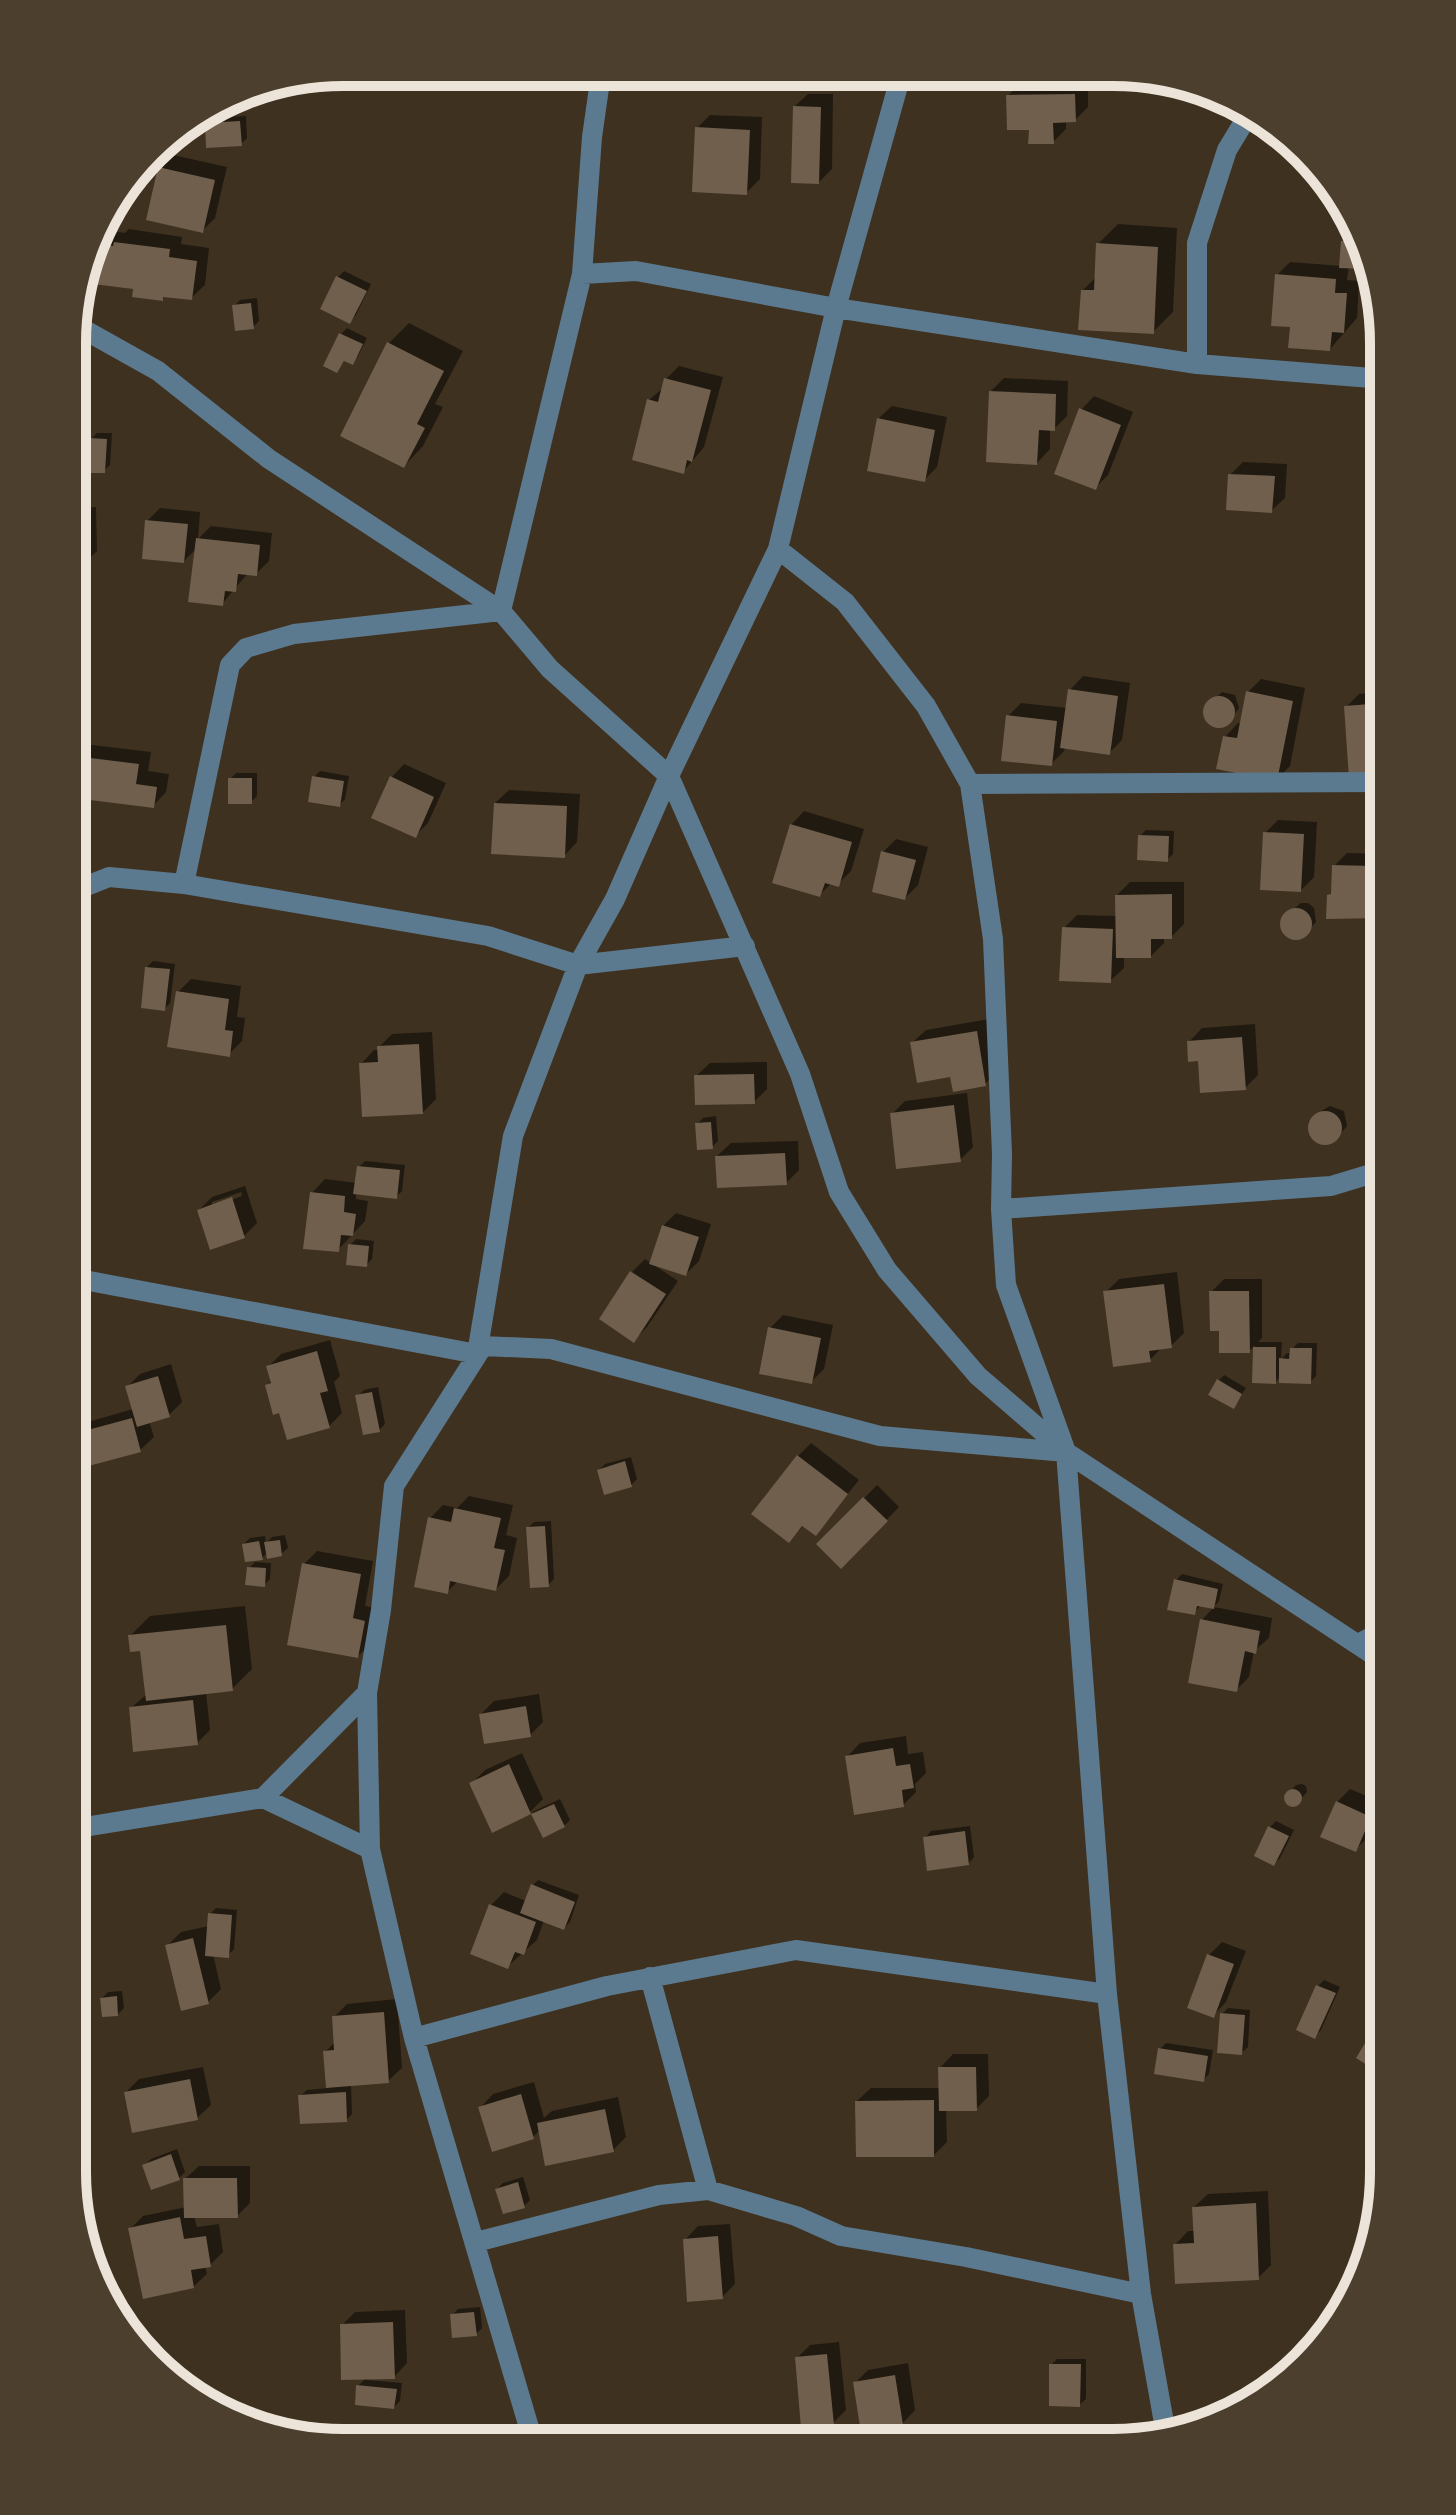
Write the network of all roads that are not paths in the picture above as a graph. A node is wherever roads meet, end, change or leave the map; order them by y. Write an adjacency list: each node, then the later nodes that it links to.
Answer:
1 (599, 86): 4 (street)
2 (898, 86): 5 (street)
3 (1244, 122): 7 (street)
4 (582, 274): 5 (street); 10 (street)
5 (836, 308): 7 (street); 9 (street)
6 (87, 331): 10 (street)
7 (1197, 364): 8 (street)
8 (1370, 378)
9 (778, 549): 11 (street); 13 (street)
10 (501, 611): 11 (street); 14 (street)
11 (669, 776): 16 (street); 17 (street)
12 (1370, 782): 13 (street)
13 (970, 784): 19 (street)
14 (184, 884): 15 (street); 17 (street)
15 (86, 886)
16 (745, 946): 17 (street); 22 (street)
17 (578, 965): 21 (street)
18 (1370, 1174): 19 (street)
19 (1001, 1209): 22 (street)
20 (86, 1280): 21 (street)
21 (477, 1354): 22 (street); 26 (street)
22 (1066, 1452): 24 (street); 31 (street)
23 (1369, 1638): 24 (street)
24 (1358, 1644): 25 (street)
25 (1369, 1652)
26 (367, 1693): 27 (street); 29 (street)
27 (263, 1798): 28 (street); 29 (street)
28 (86, 1827)
29 (370, 1849): 32 (street)
30 (650, 1977): 31 (street); 32 (street); 33 (street)
31 (1107, 1994): 35 (street)
32 (414, 2038): 34 (street)
33 (708, 2190): 34 (street); 35 (street)
34 (476, 2242): 37 (street)
35 (1141, 2294): 36 (street)
36 (1164, 2423)
37 (530, 2429)

